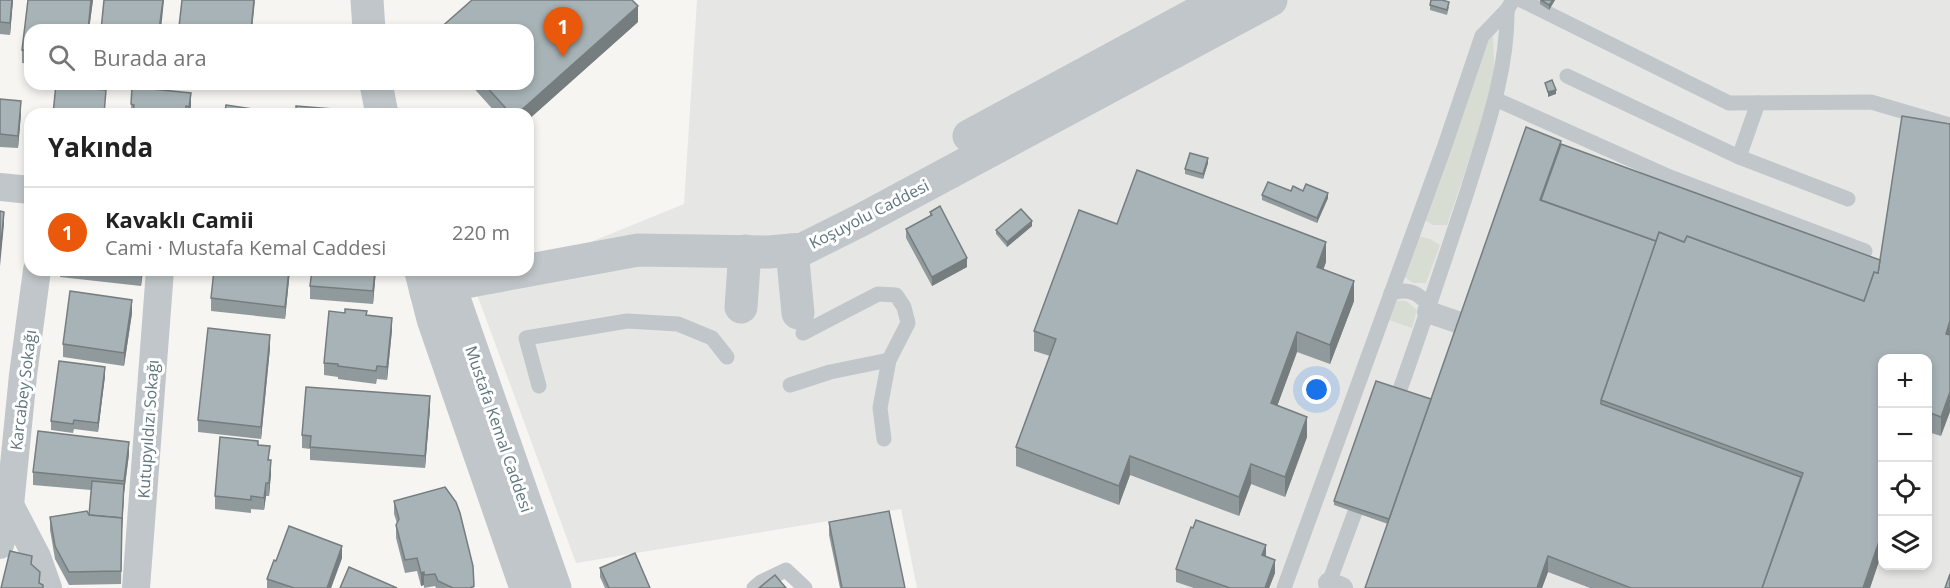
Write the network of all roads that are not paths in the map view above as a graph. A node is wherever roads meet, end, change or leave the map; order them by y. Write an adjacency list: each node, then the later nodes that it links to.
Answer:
1 (367, 0): 7 (street)
2 (387, 0): 8 (street)
3 (1221, 0): 24 (street, Koşuyolu Caddesi)
4 (1271, 0): 21 (street, Koşuyolu Caddesi)
5 (1521, 0): 13 (lane)
6 (1510, 5): 12 (lane); 29 (lane)
7 (369, 24)
8 (389, 24)
9 (1567, 76): 17 (lane)
10 (377, 90): 14 (street)
11 (398, 90): 15 (street)
12 (1494, 99): 22 (lane); 31 (lane)
13 (1758, 103): 16 (lane); 17 (lane)
14 (381, 108)
15 (402, 108)
16 (1950, 125)
17 (1739, 158): 20 (lane)
18 (0, 187): 19 (street)
19 (24, 189)
20 (1848, 199)
21 (792, 249): 23 (street, Koşuyolu Caddesi); 32 (street)
22 (1865, 250)
23 (746, 251): 25 (street, Koşuyolu Caddesi); 30 (street)
24 (534, 252)
25 (534, 263)
26 (36, 276): 41 (street, Karcabey Sokağı)
27 (160, 276): 45 (street, Kutupyıldızı Sokağı)
28 (431, 276): 46 (street, Mustafa Kemal Caddesi); 47 (street, Mustafa Kemal Caddesi)
29 (1391, 293): 31 (lane); 50 (lane)
30 (741, 307)
31 (1429, 309): 33 (street); 38 (lane)
32 (800, 323): 35 (lane)
33 (1463, 324)
34 (727, 357): 37 (lane)
35 (890, 360): 36 (lane); 39 (lane)
36 (790, 385)
37 (539, 386)
38 (1386, 427)
39 (884, 439)
40 (1366, 483): 43 (lane)
41 (5, 502): 42 (street, Karcabey Sokağı); 44 (street)
42 (0, 546)
43 (1333, 586)
44 (48, 588)
45 (136, 588)
46 (526, 588)
47 (555, 588)
48 (754, 588): 49 (lane)
49 (805, 588)
50 (1284, 588)

